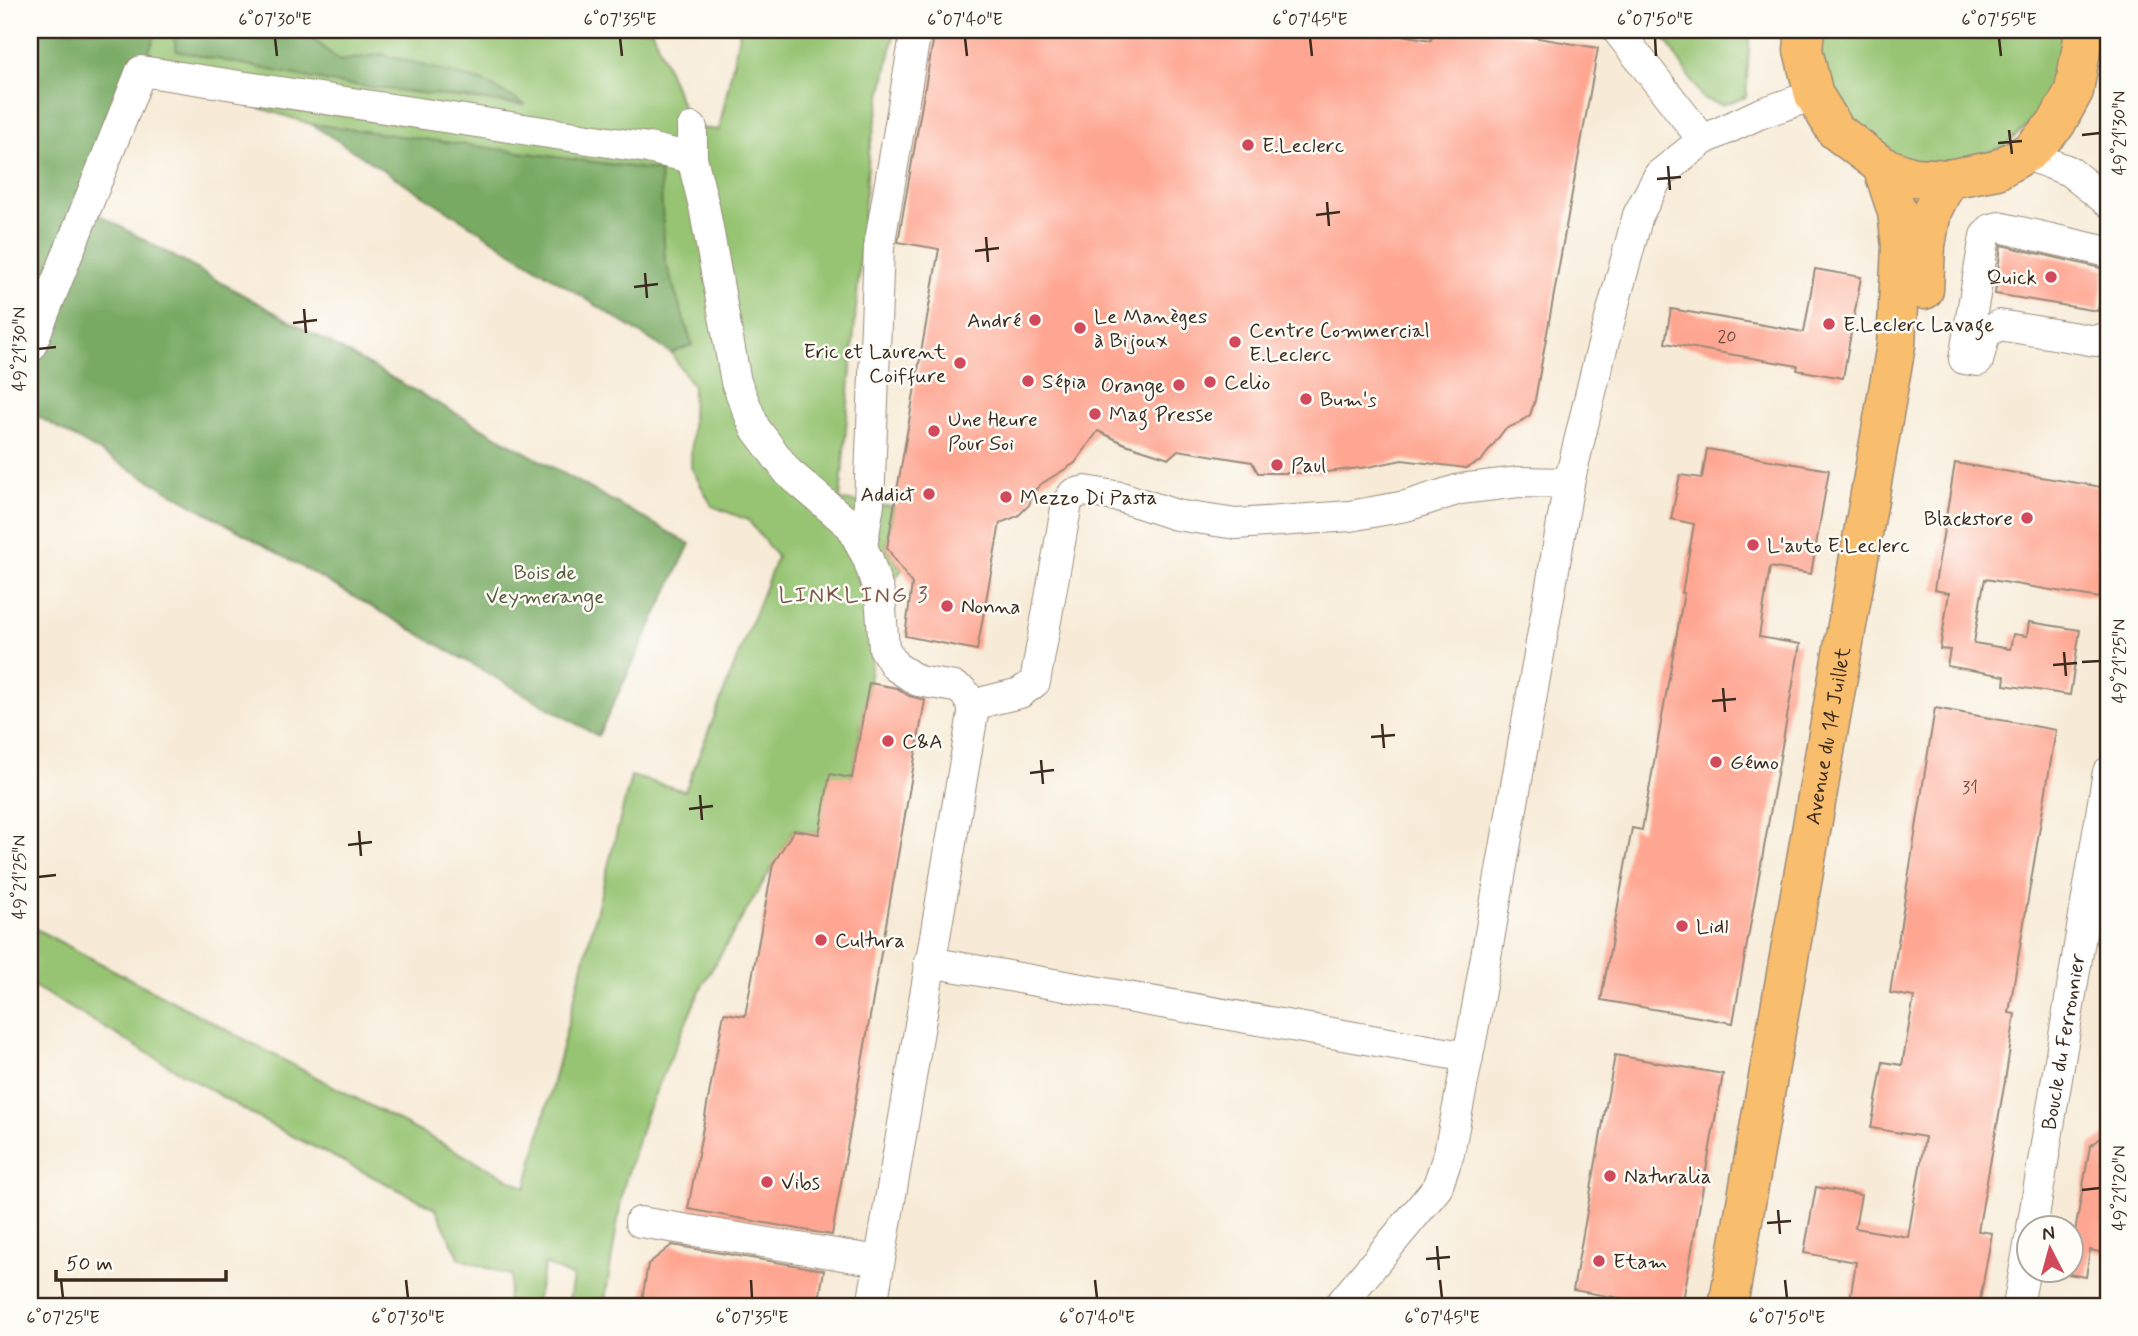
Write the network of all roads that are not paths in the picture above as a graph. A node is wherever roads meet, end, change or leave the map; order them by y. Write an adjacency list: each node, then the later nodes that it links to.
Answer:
1 (916, 30): 19 (street)
2 (1617, 30): 9 (street)
3 (1805, 30): 7 (main road)
4 (2082, 30): 6 (main road)
5 (2108, 63): 6 (main road)
6 (2074, 91): 10 (main road)
7 (1814, 95): 9 (street); 12 (main road)
8 (692, 128): 11 (street)
9 (1703, 140): 18 (street)
10 (2037, 142): 13 (main road); 14 (street)
11 (692, 158): 17 (street); 19 (street)
12 (1882, 166): 13 (main road); 30 (main road, Avenue du 14 Juillet)
13 (1948, 179): 31 (main road, Avenue du 14 Juillet)
14 (2108, 202)
15 (2108, 252): 16 (street)
16 (2108, 335)
17 (30, 348)
18 (1569, 483): 20 (street); 23 (street)
19 (862, 548): 20 (street)
20 (974, 708): 22 (street)
21 (2108, 772): 24 (street, Boucle du Ferronnier)
22 (929, 962): 23 (street); 26 (street)
23 (1468, 1057): 29 (street)
24 (2034, 1214)
25 (640, 1222): 26 (street)
26 (879, 1261): 28 (street)
27 (2022, 1284): 32 (street)
28 (872, 1306)
29 (1339, 1306)
30 (1728, 1306)
31 (1753, 1306)
32 (2018, 1306)

